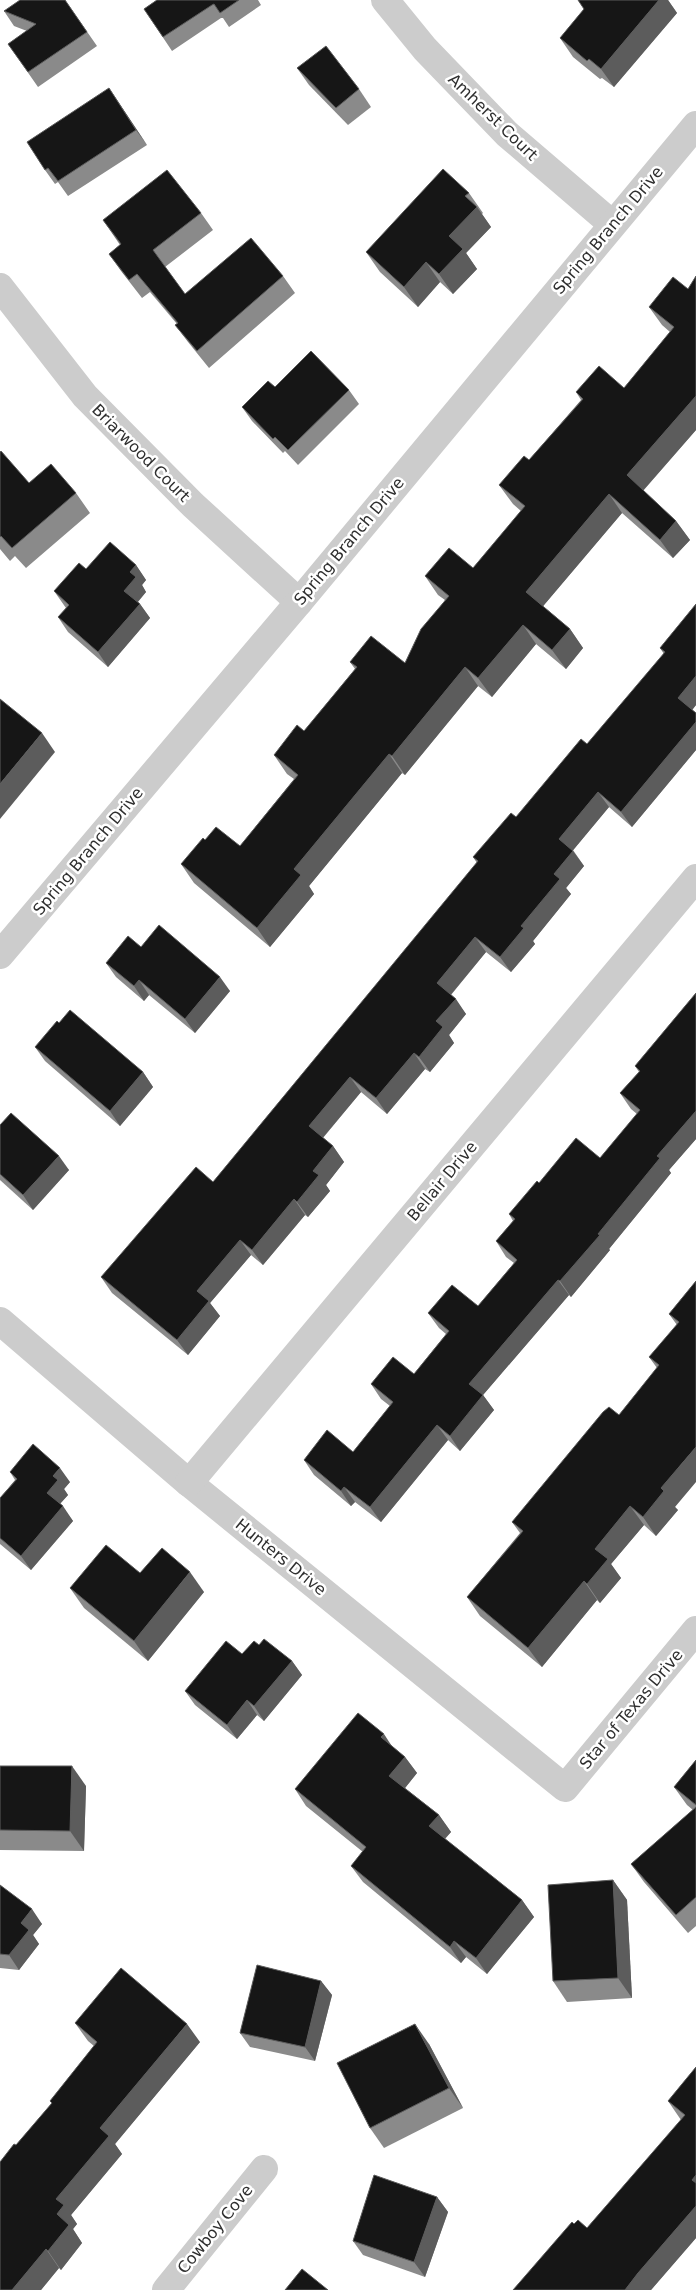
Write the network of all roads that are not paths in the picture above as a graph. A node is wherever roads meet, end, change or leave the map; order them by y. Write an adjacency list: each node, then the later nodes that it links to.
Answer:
1 (385, 0): 3 (street, Amherst Court)
2 (696, 125): 3 (street, Spring Branch Drive)
3 (612, 224): 5 (street, Spring Branch Drive)
4 (0, 287): 5 (street, Briarwood Court)
5 (299, 602): 7 (street, Spring Branch Drive)
6 (696, 878): 9 (street, Bellair Drive)
7 (0, 955)
8 (0, 1321): 9 (street, Hunters Drive)
9 (189, 1483): 11 (street, Hunters Drive)
10 (696, 1630): 11 (street, Star of Texas Drive)
11 (565, 1788)
12 (264, 2169): 13 (street, Cowboy Cove)
13 (166, 2290)

